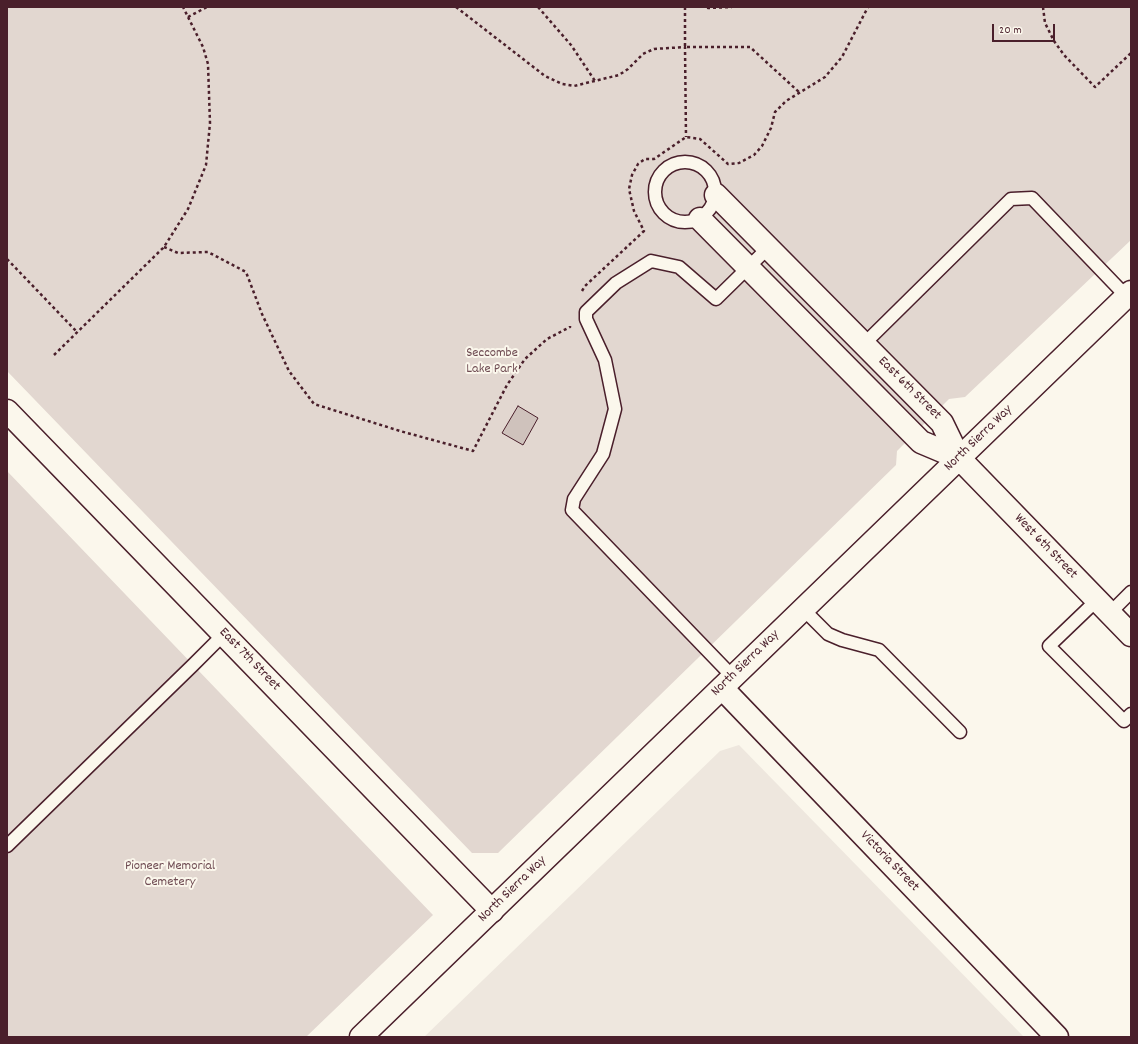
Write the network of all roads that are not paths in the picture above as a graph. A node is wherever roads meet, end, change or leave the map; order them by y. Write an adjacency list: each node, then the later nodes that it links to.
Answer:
1 (716, 195): 2 (lane); 2 (lane); 3 (street, East 6th Street)
2 (700, 219): 4 (street, East 6th Street)
3 (768, 248): 4 (lane); 6 (street, East 6th Street)
4 (748, 267): 8 (street, East 6th Street); 14 (lane)
5 (1129, 294): 6 (lane); 8 (street, North Sierra Way)
6 (864, 344): 8 (street, East 6th Street)
7 (7, 410): 12 (street, East 7th Street)
8 (959, 458): 10 (street, West 6th Street); 11 (street, North Sierra Way)
9 (1131, 592): 10 (lane)
10 (1103, 606): 13 (street, West 6th Street); 15 (lane)
11 (803, 610): 14 (street, North Sierra Way); 16 (lane)
12 (224, 634): 17 (lane); 18 (street, East 7th Street)
13 (1131, 635)
14 (727, 683): 18 (street, North Sierra Way); 20 (street, Victoria Street)
15 (1131, 714)
16 (960, 732)
17 (7, 846)
18 (492, 910): 19 (street, North Sierra Way)
19 (361, 1037)
20 (1057, 1037)

